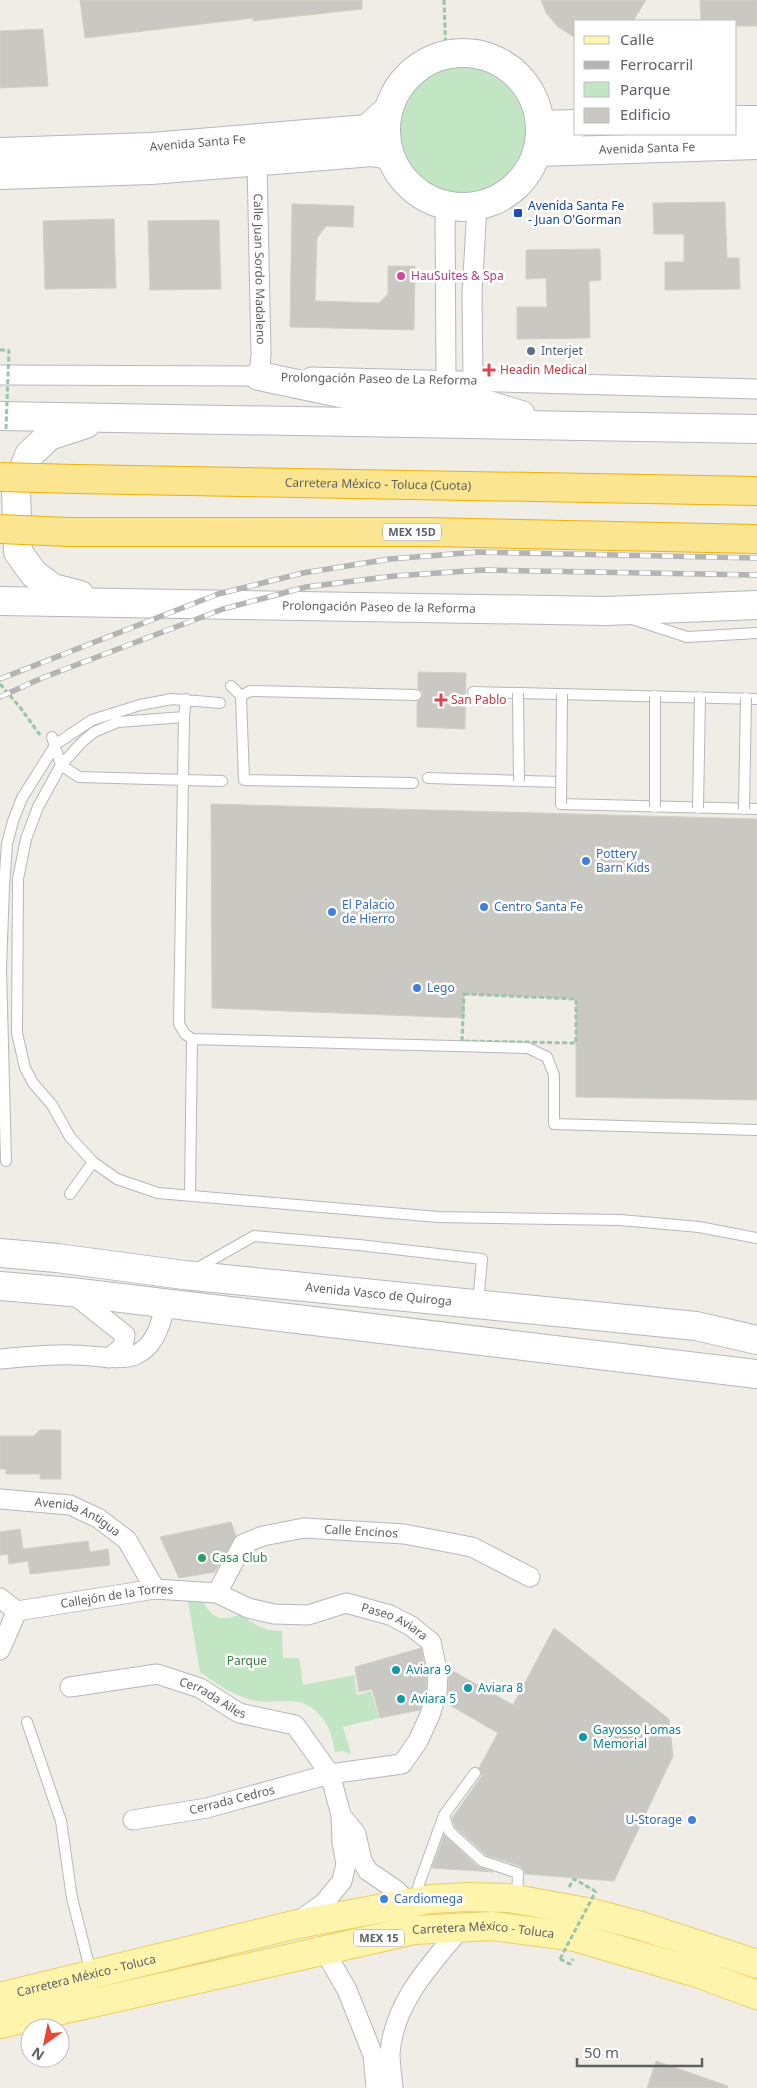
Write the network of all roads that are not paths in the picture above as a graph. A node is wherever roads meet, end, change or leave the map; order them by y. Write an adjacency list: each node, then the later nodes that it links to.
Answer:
1 (388, 110): 5 (main road); 7 (main road, Avenida Santa Fe); 8 (main road)
2 (737, 120): 3 (main road)
3 (757, 120)
4 (574, 125): 5 (main road)
5 (539, 138): 6 (main road, Avenida Santa Fe); 12 (main road)
6 (757, 145)
7 (0, 152)
8 (389, 155): 9 (main road, Avenida Santa Fe); 11 (main road)
9 (257, 161): 10 (main road, Avenida Santa Fe); 14 (street, Calle Juan Sordo Madaleno)
10 (0, 175)
11 (444, 205): 12 (main road); 15 (street)
12 (477, 206): 16 (street)
13 (0, 375): 14 (street, Prolongación Paseo de La Reforma)
14 (259, 376): 15 (street, Prolongación Paseo de La Reforma); 20 (main road)
15 (446, 381): 16 (street, Prolongación Paseo de La Reforma)
16 (473, 382): 17 (street, Prolongación Paseo de La Reforma)
17 (757, 388)
18 (104, 418): 19 (main road); 20 (main road); 27 (main road)
19 (3, 422)
20 (556, 425): 21 (main road)
21 (757, 429)
22 (0, 477): 23 (highway, Carretera México - Toluca (Cuota), bridge)
23 (757, 491)
24 (0, 529): 25 (highway, MEX 15D, bridge)
25 (757, 539)
26 (0, 601): 27 (main road, Prolongación Paseo de la Reforma)
27 (113, 604): 29 (main road, Prolongación Paseo de la Reforma)
28 (757, 605): 29 (main road, Prolongación Paseo de la Reforma)
29 (607, 611): 30 (lane)
30 (757, 634)
31 (231, 686): 36 (lane)
32 (473, 692): 33 (lane)
33 (518, 693): 34 (lane); 49 (lane, bridge)
34 (562, 694): 37 (lane); 50 (lane, bridge)
35 (416, 695): 36 (lane)
36 (241, 696): 51 (lane)
37 (655, 696): 38 (lane); 52 (lane, bridge)
38 (700, 697): 39 (lane); 53 (lane, bridge)
39 (746, 698): 40 (lane); 54 (lane, bridge)
40 (757, 699)
41 (186, 700): 42 (lane); 43 (lane); 44 (lane)
42 (220, 703)
43 (184, 717): 45 (lane); 47 (lane)
44 (50, 740): 45 (lane); 58 (lane)
45 (61, 765): 47 (lane); 59 (lane)
46 (428, 778): 49 (lane)
47 (183, 780): 48 (lane); 56 (lane)
48 (222, 781)
49 (518, 781): 50 (lane)
50 (562, 782): 52 (lane, bridge)
51 (413, 783)
52 (655, 806): 53 (lane)
53 (698, 808): 54 (lane)
54 (744, 809): 55 (lane)
55 (757, 809)
56 (192, 1039): 57 (lane); 61 (lane)
57 (757, 1130)
58 (6, 1161)
59 (93, 1162): 60 (lane); 61 (lane)
60 (70, 1194)
61 (190, 1195): 62 (lane)
62 (757, 1238)
63 (0, 1252): 64 (main road, Avenida Vasco de Quiroga)
64 (184, 1275): 68 (main road, Avenida Vasco de Quiroga); 68 (lane)
65 (0, 1286): 66 (main road)
66 (71, 1292): 67 (main road); 70 (street)
67 (165, 1304): 70 (street); 72 (main road)
68 (478, 1304): 69 (main road, Avenida Vasco de Quiroga)
69 (757, 1340)
70 (108, 1358): 71 (street)
71 (0, 1359)
72 (757, 1374)
73 (0, 1499): 75 (street, Avenida Antigua)
74 (530, 1577): 76 (street, Calle Encinos)
75 (155, 1589): 76 (street, Callejón de la Torres); 78 (street, Callejón de la Torres)
76 (217, 1593): 83 (street, Paseo Aviara)
77 (0, 1598): 78 (street)
78 (17, 1612): 79 (street)
79 (0, 1650)
80 (70, 1687): 83 (street, Cerrada Ailes)
81 (27, 1722): 93 (lane)
82 (476, 1773): 85 (lane)
83 (330, 1774): 84 (street); 86 (street, Cerrada Cedros)
84 (341, 1815): 88 (street); 89 (street)
85 (444, 1815): 87 (lane); 88 (lane)
86 (133, 1820)
87 (517, 1899): 88 (main road, Carretera México - Toluca / MEX 15); 92 (main road, Carretera México - Toluca / MEX 15)
88 (412, 1903): 89 (main road, Carretera México - Toluca / MEX 15)
89 (293, 1925): 93 (main road, Carretera México - Toluca / MEX 15)
90 (462, 1927): 91 (main road, Carretera México - Toluca / MEX 15); 94 (main road, Carretera México - Toluca / MEX 15); 98 (street)
91 (324, 1950): 96 (main road, Carretera México - Toluca / MEX 15); 97 (street)
92 (757, 1964)
93 (91, 1974): 95 (main road, Carretera México - Toluca / MEX 15)
94 (757, 1994)
95 (0, 1997)
96 (0, 2024)
97 (376, 2088)
98 (393, 2088)

